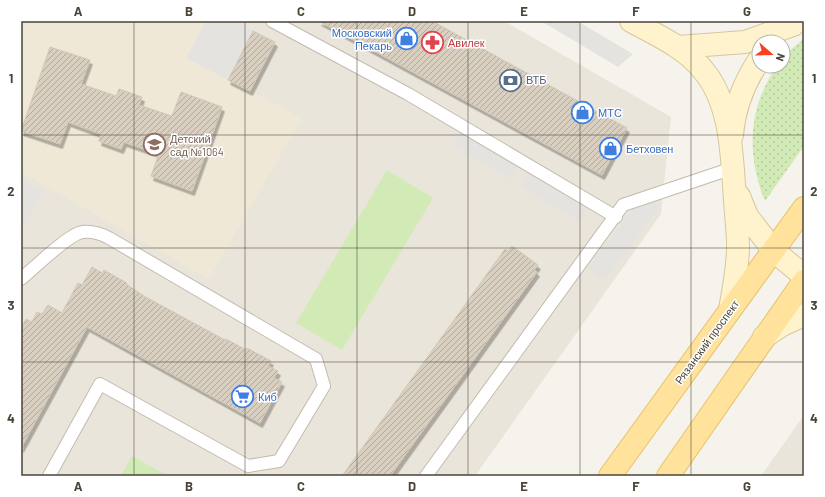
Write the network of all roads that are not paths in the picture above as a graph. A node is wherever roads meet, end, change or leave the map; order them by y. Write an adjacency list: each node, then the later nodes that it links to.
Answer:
1 (272, 21): 10 (lane)
2 (631, 21): 5 (main road)
3 (796, 23): 4 (main road); 5 (main road)
4 (783, 34)
5 (678, 48): 7 (main road)
6 (751, 74): 7 (main road)
7 (731, 146): 8 (main road)
8 (733, 177): 10 (lane); 11 (main road); 15 (main road)
9 (804, 208): 11 (main road, Рязанский проспект)
10 (616, 217): 19 (lane)
11 (774, 251): 12 (main road); 15 (main road, Рязанский проспект)
12 (804, 276)
13 (21, 279): 18 (lane)
14 (804, 281): 17 (main road)
15 (730, 309): 20 (main road, Рязанский проспект)
16 (804, 315): 17 (main road)
17 (763, 338): 21 (main road)
18 (49, 476)
19 (426, 476)
20 (610, 476)
21 (668, 476)

